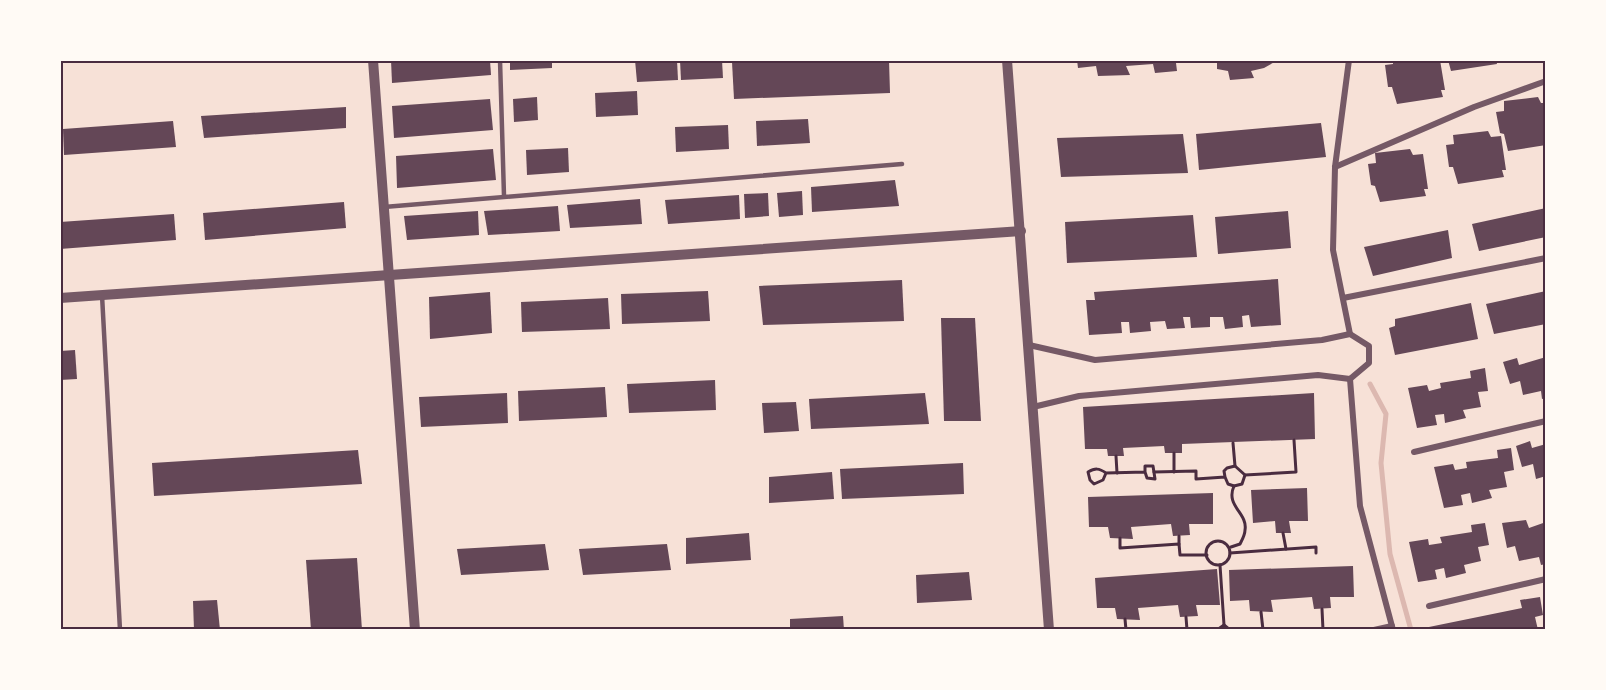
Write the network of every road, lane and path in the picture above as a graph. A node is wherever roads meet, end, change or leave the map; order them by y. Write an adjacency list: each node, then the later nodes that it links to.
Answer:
1 (373, 60): 9 (street)
2 (500, 60): 8 (lane)
3 (1007, 60): 10 (street)
4 (1349, 60): 7 (street)
5 (1546, 81): 7 (street)
6 (902, 164): 8 (lane)
7 (1335, 167): 15 (street)
8 (504, 196): 9 (lane)
9 (384, 207): 12 (street)
10 (1021, 231): 12 (street); 17 (street)
11 (1546, 258): 15 (street)
12 (389, 275): 13 (street); 54 (street)
13 (102, 295): 14 (street); 53 (lane)
14 (60, 298)
15 (1343, 298): 16 (street)
16 (1350, 334): 17 (street); 18 (street)
17 (1029, 345): 19 (street)
18 (1350, 379): 19 (street); 52 (street)
19 (1033, 407): 55 (street)
20 (1546, 421): 23 (street)
21 (1294, 440): 32 (path)
22 (1233, 443): 26 (path)
23 (1414, 452)
24 (1174, 453): 29 (path)
25 (1116, 456): 31 (path)
26 (1235, 466): 32 (path); 33 (path)
27 (1145, 472): 28 (path); 28 (path); 31 (path)
28 (1154, 472): 29 (path)
29 (1174, 472): 33 (path)
30 (1106, 473): 30 (path); 31 (path)
31 (1117, 473)
32 (1245, 475): 34 (path)
33 (1225, 477): 34 (path)
34 (1234, 486): 39 (path)
35 (1283, 533): 40 (path)
36 (1179, 536): 38 (path)
37 (1120, 538): 38 (path)
38 (1179, 544): 43 (path)
39 (1230, 547): 41 (path); 43 (path)
40 (1286, 549): 41 (path); 42 (path)
41 (1230, 553): 44 (path)
42 (1316, 553)
43 (1207, 555): 44 (path)
44 (1220, 565): 51 (path)
45 (1546, 579): 46 (street)
46 (1429, 606)
47 (1322, 609): 61 (path)
48 (1261, 612): 60 (path)
49 (1186, 617): 57 (path)
50 (1125, 619): 56 (path)
51 (1224, 625): 58 (path); 59 (path)
52 (1393, 628): 62 (street)
53 (120, 630)
54 (415, 630)
55 (1049, 630)
56 (1126, 630)
57 (1186, 630)
58 (1216, 630)
59 (1230, 630)
60 (1263, 630)
61 (1323, 630)
62 (1374, 630)

